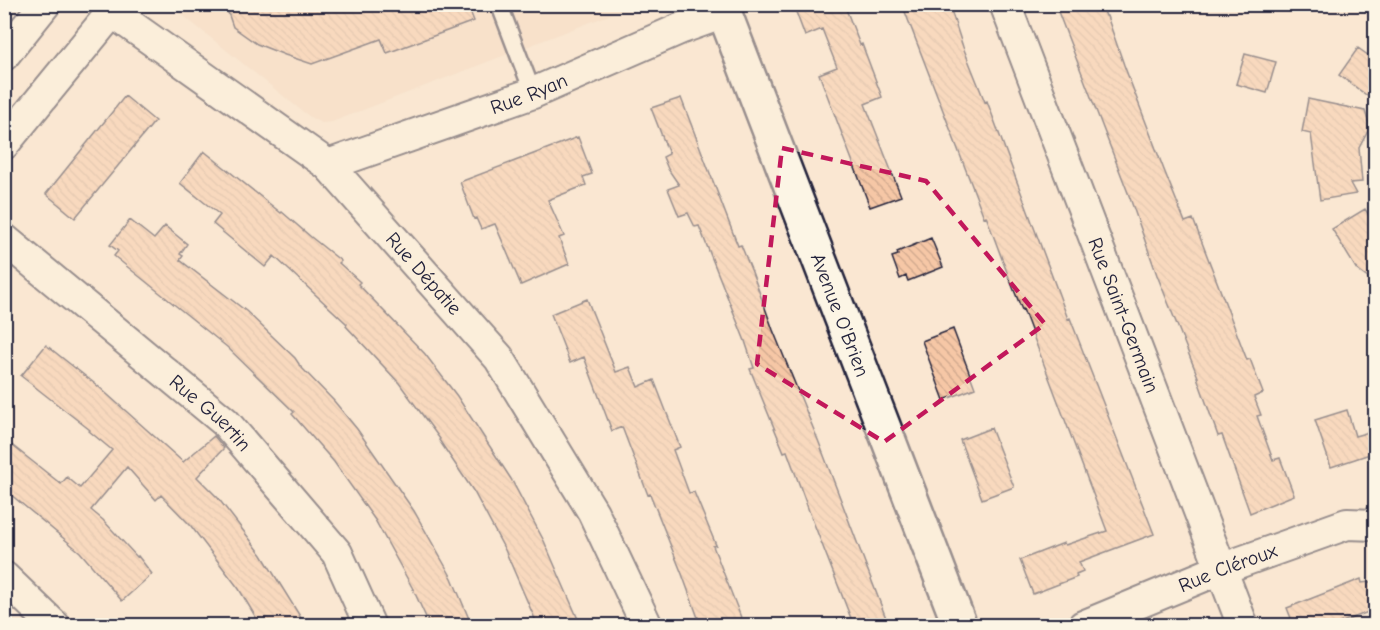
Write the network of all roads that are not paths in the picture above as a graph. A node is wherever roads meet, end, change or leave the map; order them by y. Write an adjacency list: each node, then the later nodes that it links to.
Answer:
1 (45, 4): 6 (street)
2 (499, 4): 7 (lane)
3 (1005, 4): 12 (street, Rue Saint-Germain)
4 (108, 8): 8 (street); 9 (street, Rue Dépatie)
5 (722, 9): 7 (street, Rue Ryan); 17 (street, Avenue O'Brien)
6 (4, 55)
7 (533, 93): 9 (street, Rue Ryan)
8 (4, 144)
9 (328, 165): 16 (street, Rue Dépatie)
10 (4, 239): 15 (street, Rue Guertin)
11 (1376, 525): 12 (street, Rue Cléroux)
12 (1221, 569): 18 (street, Rue Cléroux); 19 (street, Rue Saint-Germain)
13 (4, 577): 14 (street)
14 (55, 626)
15 (370, 626)
16 (647, 626)
17 (960, 626)
18 (1083, 626)
19 (1243, 626)

